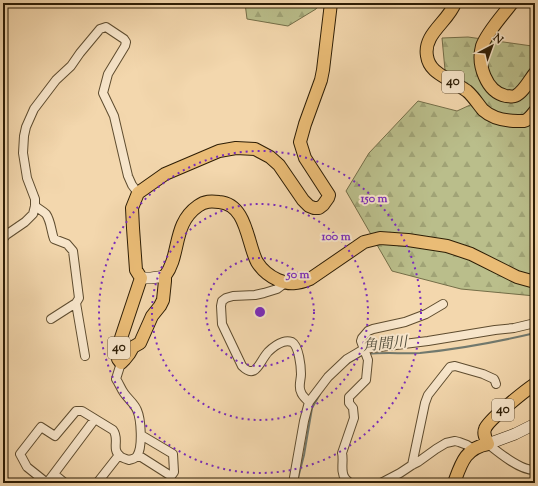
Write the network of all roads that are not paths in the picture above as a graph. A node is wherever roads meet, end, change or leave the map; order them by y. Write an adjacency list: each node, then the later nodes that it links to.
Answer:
1 (331, 3): 6 (main road)
2 (455, 3): 5 (main road, 40)
3 (512, 3): 4 (main road, 40)
4 (535, 73)
5 (535, 111)
6 (138, 193): 7 (street); 10 (main road)
7 (36, 206): 8 (street); 13 (street)
8 (3, 239)
9 (165, 276): 10 (street); 12 (main road, 40); 19 (main road, 40)
10 (141, 278): 19 (main road, 40)
11 (535, 282): 12 (main road)
12 (285, 283): 22 (street)
13 (76, 303): 15 (street); 18 (street)
14 (443, 304): 17 (street)
15 (51, 319)
16 (535, 323): 17 (street)
17 (364, 349): 22 (street); 37 (street)
18 (85, 356)
19 (121, 363): 25 (street)
20 (496, 384): 30 (street)
21 (535, 384): 26 (main road, 40)
22 (309, 402): 36 (street)
23 (95, 419): 28 (street); 32 (street); 33 (street)
24 (535, 424): 26 (street)
25 (141, 435): 29 (street); 29 (street)
26 (488, 444): 27 (main road); 31 (street)
27 (473, 449): 30 (street); 39 (main road)
28 (119, 455): 29 (street); 35 (street)
29 (138, 455)
30 (412, 465): 38 (street)
31 (535, 470)
32 (54, 474): 33 (street); 34 (street)
33 (47, 483)
34 (66, 483)
35 (96, 483)
36 (293, 483)
37 (350, 483)
38 (381, 483)
39 (454, 483)

